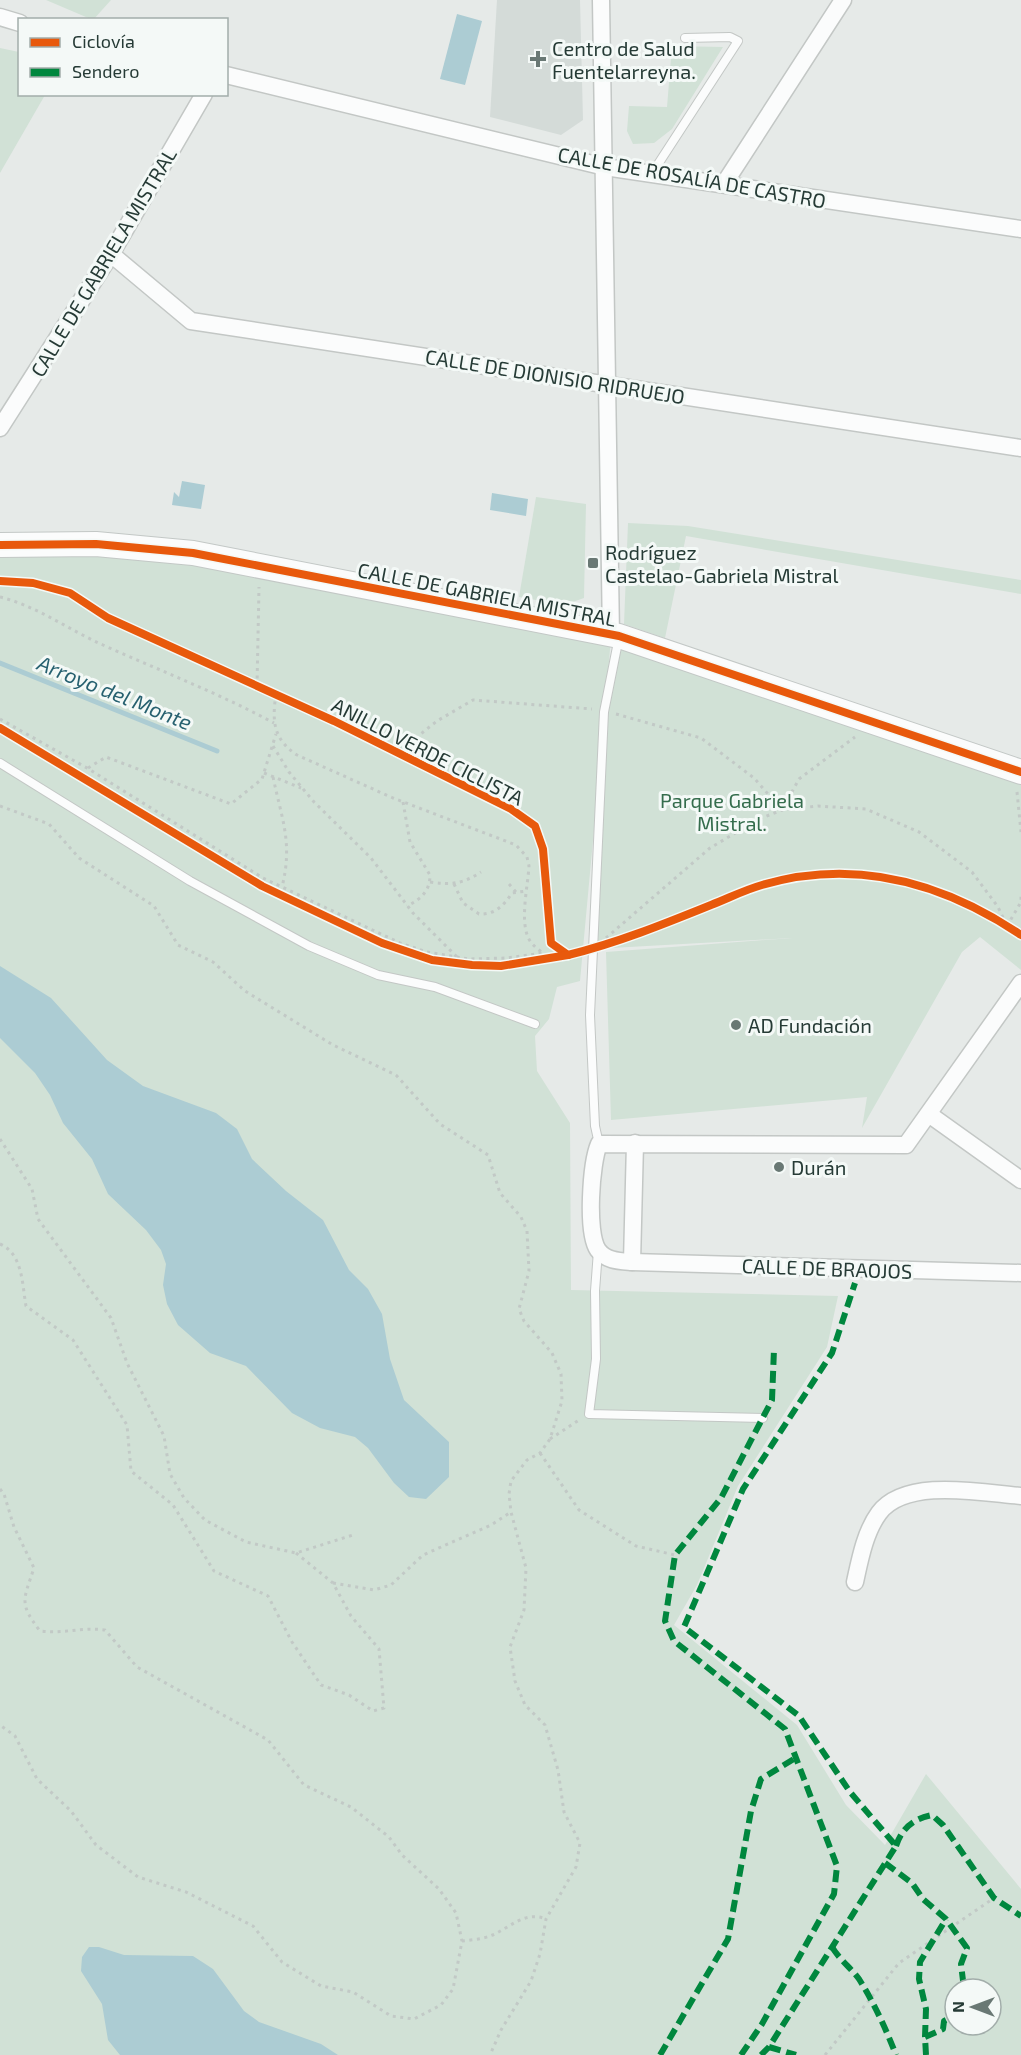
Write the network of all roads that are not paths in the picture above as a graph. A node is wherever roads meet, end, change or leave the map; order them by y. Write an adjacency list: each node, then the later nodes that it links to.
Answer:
1 (601, 0): 6 (street)
2 (843, 0): 8 (street)
3 (684, 38): 7 (lane)
4 (228, 75): 6 (street, CALLE DE ROSALÍA DE CASTRO)
5 (203, 96): 10 (street, CALLE DE GABRIELA MISTRAL)
6 (605, 167): 7 (street, CALLE DE ROSALÍA DE CASTRO); 11 (street)
7 (651, 174): 8 (street, CALLE DE ROSALÍA DE CASTRO)
8 (724, 184): 9 (street, CALLE DE ROSALÍA DE CASTRO)
9 (1021, 230)
10 (111, 254): 11 (street, CALLE DE DIONISIO RIDRUEJO); 12 (street, CALLE DE GABRIELA MISTRAL)
11 (608, 384): 13 (street, CALLE DE DIONISIO RIDRUEJO); 15 (street)
12 (0, 428)
13 (1021, 448)
14 (0, 545): 15 (street, CALLE DE GABRIELA MISTRAL)
15 (615, 636): 17 (street, CALLE DE GABRIELA MISTRAL); 22 (lane)
16 (0, 763): 19 (lane)
17 (1018, 771)
18 (1021, 983): 20 (street)
19 (535, 1024)
20 (930, 1115): 21 (street); 23 (street)
21 (635, 1143): 22 (street); 25 (street)
22 (599, 1144): 24 (street)
23 (1021, 1180)
24 (598, 1250): 25 (street, CALLE DE BRAOJOS); 27 (lane)
25 (632, 1262): 26 (street, CALLE DE BRAOJOS)
26 (1021, 1273)
27 (763, 1419)
28 (1021, 1496): 29 (street)
29 (855, 1582)

